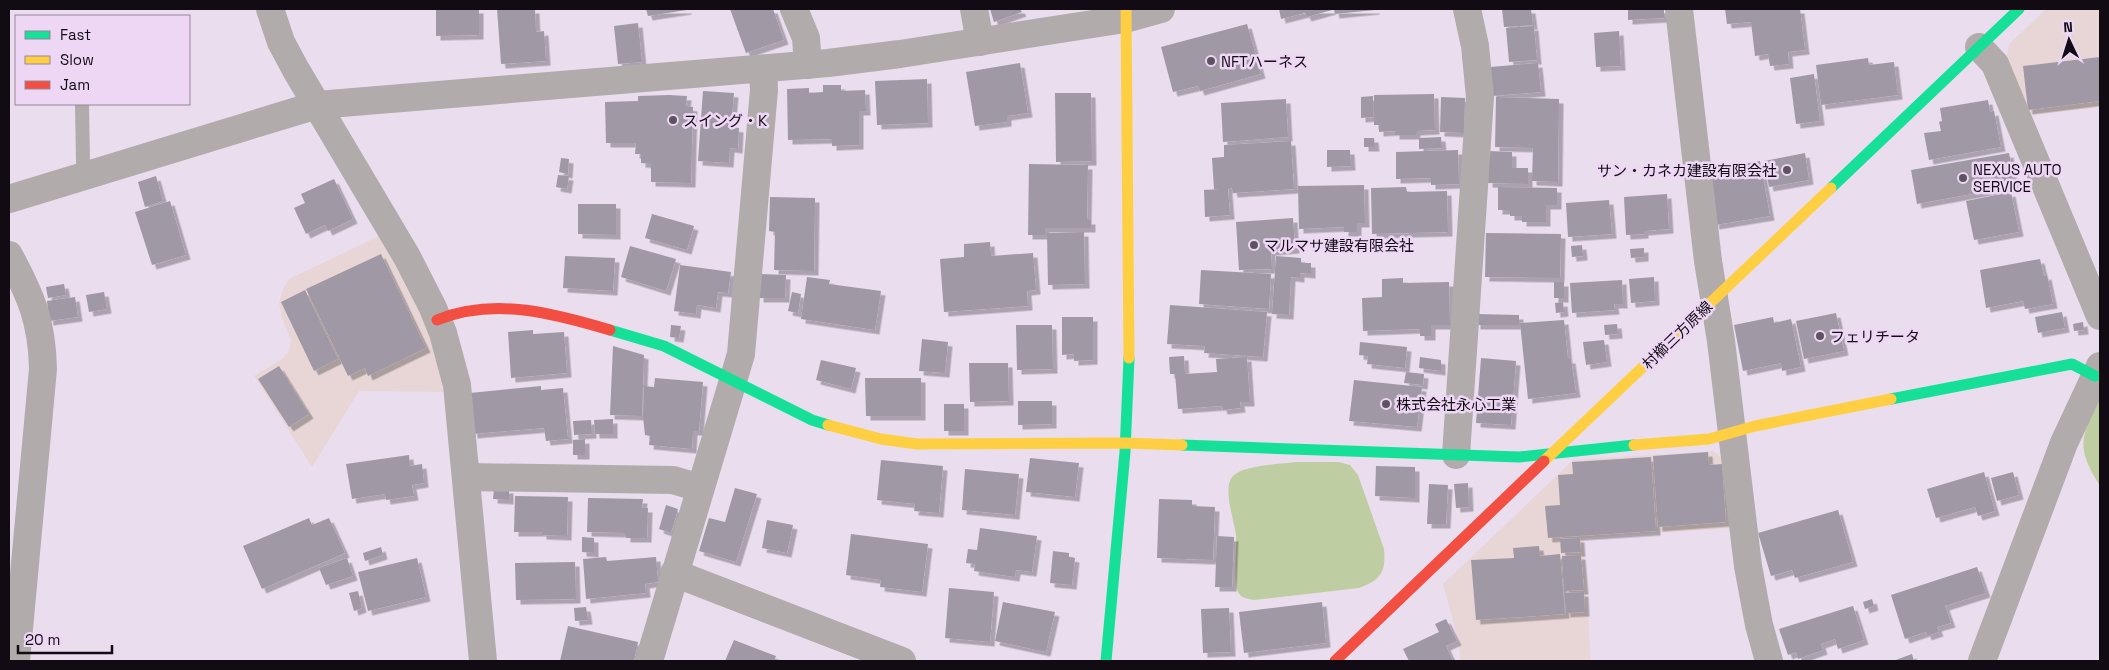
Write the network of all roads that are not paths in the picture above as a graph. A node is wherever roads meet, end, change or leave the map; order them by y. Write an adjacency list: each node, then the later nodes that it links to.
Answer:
1 (270, 9): 14 (street)
2 (794, 9): 11 (street)
3 (974, 9): 9 (street)
4 (1161, 9): 8 (street)
5 (1467, 9): 26 (street)
6 (1679, 9): 18 (street)
7 (2019, 9): 10 (street, 村櫛三方原線)
8 (1125, 14): 9 (street); 24 (street)
9 (980, 42): 11 (street)
10 (1978, 47): 18 (street, 村櫛三方原線); 19 (street)
11 (808, 65): 12 (street)
12 (763, 69): 14 (street); 22 (street)
13 (82, 105): 15 (lane)
14 (317, 105): 15 (street); 20 (street)
15 (87, 176): 16 (street)
16 (9, 200)
17 (9, 254): 30 (street)
18 (1714, 300): 23 (street); 25 (street, 村櫛三方原線)
19 (2100, 316)
20 (438, 320): 22 (street); 27 (street)
21 (2098, 371): 23 (street); 37 (street)
22 (733, 380): 24 (street); 28 (street)
23 (1732, 432): 25 (street); 36 (street)
24 (1125, 443): 26 (street); 34 (street)
25 (1555, 452): 26 (street); 35 (street, 村櫛三方原線)
26 (1456, 455)
27 (466, 477): 28 (street); 31 (street)
28 (700, 488): 29 (street)
29 (674, 573): 32 (street); 33 (street)
30 (16, 661)
31 (484, 661)
32 (649, 661)
33 (902, 661)
34 (1106, 661)
35 (1335, 661)
36 (1769, 661)
37 (1982, 661)

